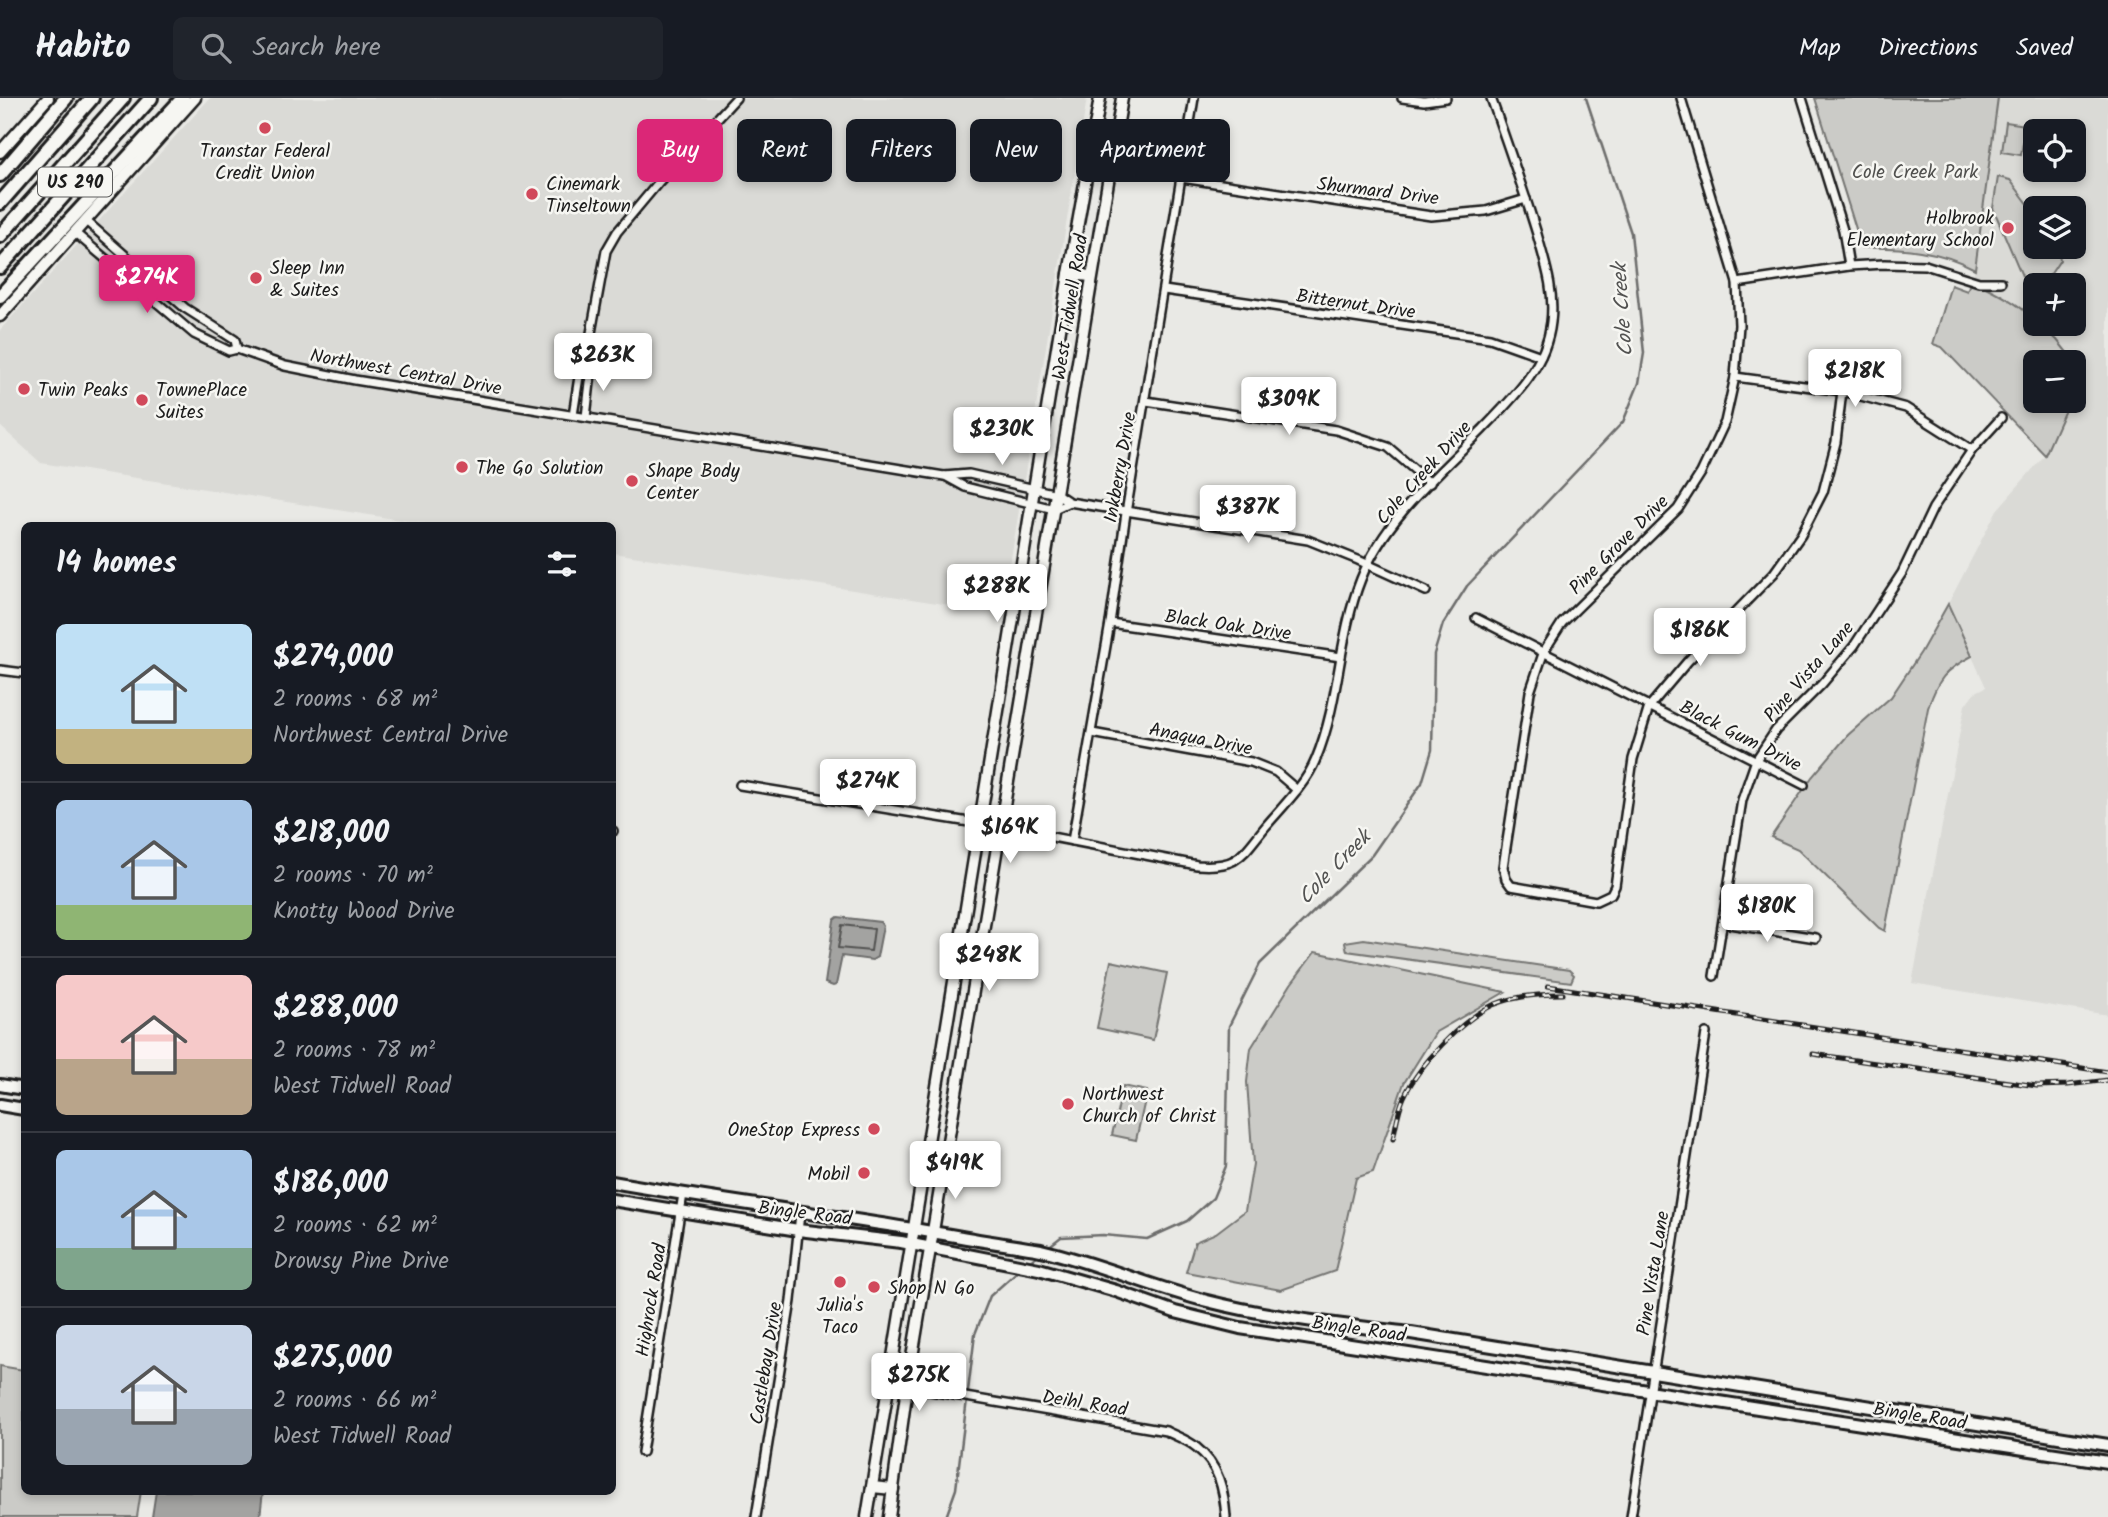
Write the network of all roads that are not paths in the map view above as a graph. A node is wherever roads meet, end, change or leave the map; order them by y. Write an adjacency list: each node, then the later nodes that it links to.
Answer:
1 (48, 98): 18 (main road)
2 (66, 98): 19 (highway)
3 (92, 98): 23 (highway, US 290)
4 (123, 98): 26 (highway)
5 (150, 98): 28 (highway, US 290)
6 (183, 98): 35 (highway)
7 (195, 98): 24 (main road)
8 (736, 98): 38 (street)
9 (1100, 98): 29 (main road, West Tidwell Road)
10 (1122, 98): 30 (main road, West Tidwell Road)
11 (1195, 98): 17 (street, Inkberry Drive)
12 (1402, 98): 13 (street)
13 (1446, 98)
14 (1491, 98): 22 (street, Cole Creek Drive)
15 (1681, 98): 32 (street, Pine Grove Drive)
16 (1802, 98): 27 (street)
17 (1192, 119)
18 (0, 152)
19 (0, 175)
20 (1181, 182): 33 (street, Inkberry Drive)
21 (1208, 182): 22 (street, Shurmard Drive)
22 (1526, 199): 40 (street, Cole Creek Drive)
23 (0, 203)
24 (85, 220): 25 (main road); 34 (street, Northwest Central Drive)
25 (74, 232): 36 (street, Northwest Central Drive); 37 (main road)
26 (0, 236)
27 (1849, 266): 31 (street); 32 (street)
28 (0, 267)
29 (1069, 274): 30 (main road); 50 (main road, West Tidwell Road)
30 (1091, 276): 51 (main road, West Tidwell Road)
31 (2001, 282)
32 (1737, 283): 41 (street, Pine Grove Drive)
33 (1164, 290): 40 (street, Bitternut Drive); 43 (street, Inkberry Drive)
34 (168, 294): 36 (street); 39 (street, Northwest Central Drive)
35 (0, 296)
36 (157, 304): 39 (street, Northwest Central Drive)
37 (0, 316)
38 (591, 334): 44 (street); 45 (street)
39 (237, 349): 44 (street, Northwest Central Drive)
40 (1541, 356): 49 (street, Cole Creek Drive)
41 (1735, 377): 42 (street); 60 (street, Pine Grove Drive)
42 (1842, 391): 47 (street); 64 (street)
43 (1146, 401): 49 (street); 55 (street, Inkberry Drive)
44 (573, 415): 45 (street, Northwest Central Drive)
45 (586, 417): 48 (street, Northwest Central Drive)
46 (2001, 418): 47 (street, Pine Vista Lane)
47 (1972, 450): 66 (street, Pine Vista Lane)
48 (944, 476): 50 (street, Northwest Central Drive); 53 (street, Northwest Central Drive)
49 (1430, 483): 56 (street, Cole Creek Drive)
50 (1034, 489): 51 (street, Northwest Central Drive); 53 (main road, West Tidwell Road)
51 (1057, 494): 52 (street); 54 (main road, West Tidwell Road)
52 (1069, 502): 54 (street); 55 (street)
53 (1032, 504): 54 (street, Northwest Central Drive); 70 (main road, West Tidwell Road)
54 (1055, 509): 71 (main road, West Tidwell Road)
55 (1126, 513): 56 (street); 59 (street, Inkberry Drive)
56 (1368, 564): 57 (street); 61 (street, Cole Creek Drive)
57 (1426, 591)
58 (1476, 618): 60 (street, Black Gum Drive)
59 (1110, 623): 61 (street, Black Oak Drive); 65 (street, Inkberry Drive)
60 (1544, 651): 64 (street, Black Gum Drive); 64 (street, Pine Grove Drive)
61 (1341, 657): 69 (street, Cole Creek Drive)
62 (0, 670): 63 (street)
63 (21, 673)
64 (1649, 707): 66 (street, Black Gum Drive)
65 (1091, 733): 69 (street, Anaqua Drive); 72 (street, Inkberry Drive)
66 (1756, 760): 68 (street, Black Gum Drive); 73 (street, Pine Vista Lane)
67 (740, 785): 70 (street, Cole Creek Drive)
68 (1804, 785)
69 (1297, 790): 72 (street, Cole Creek Drive)
70 (980, 824): 71 (street, Cole Creek Drive); 75 (main road, West Tidwell Road)
71 (1000, 827): 72 (street, Cole Creek Drive); 76 (main road, West Tidwell Road)
72 (1072, 841)
73 (1723, 923): 74 (street); 77 (street, Pine Vista Lane)
74 (1816, 938)
75 (955, 972): 76 (main road); 79 (main road, West Tidwell Road)
76 (976, 975): 80 (main road, West Tidwell Road)
77 (1714, 976)
78 (1706, 1033): 101 (street, Pine Vista Lane)
79 (938, 1080): 80 (main road); 90 (main road, West Tidwell Road)
80 (958, 1082): 92 (main road, West Tidwell Road)
81 (0, 1085): 82 (main road)
82 (21, 1088)
83 (0, 1105): 84 (main road)
84 (21, 1108)
85 (616, 1183): 86 (main road, Bingle Road)
86 (683, 1194): 88 (street, Highrock Road); 89 (main road, Bingle Road)
87 (616, 1201): 88 (main road, Bingle Road)
88 (680, 1212): 91 (main road, Bingle Road); 110 (street, Highrock Road)
89 (800, 1213): 90 (main road, Bingle Road); 91 (street, Castlebay Drive)
90 (914, 1228): 92 (main road, Bingle Road); 93 (main road, West Tidwell Road)
91 (797, 1230): 93 (main road, Bingle Road); 114 (street, Castlebay Drive)
92 (934, 1232): 94 (main road, West Tidwell Road); 95 (main road, Bingle Road)
93 (912, 1244): 94 (main road, Bingle Road); 102 (main road, West Tidwell Road)
94 (932, 1248): 96 (main road, Bingle Road); 103 (main road, West Tidwell Road)
95 (1121, 1274): 96 (main road); 97 (main road, Bingle Road)
96 (1115, 1291): 98 (main road, Bingle Road)
97 (1301, 1320): 98 (main road); 99 (main road, Bingle Road)
98 (1299, 1337): 100 (main road, Bingle Road)
99 (1473, 1343): 100 (main road); 101 (main road, Bingle Road)
100 (1470, 1363): 104 (main road, Bingle Road)
101 (1653, 1371): 104 (street, Pine Vista Lane); 105 (main road, Bingle Road)
102 (889, 1384): 103 (street, Deihl Road); 112 (main road, West Tidwell Road)
103 (907, 1387): 113 (main road, West Tidwell Road); 117 (street, Deihl Road)
104 (1650, 1391): 106 (main road, Bingle Road); 118 (street, Pine Vista Lane)
105 (1819, 1399): 106 (main road); 107 (main road, Bingle Road)
106 (1816, 1416): 108 (main road, Bingle Road)
107 (1988, 1426): 108 (main road); 109 (main road, Bingle Road)
108 (1980, 1443): 111 (main road, Bingle Road)
109 (2108, 1445)
110 (642, 1452)
111 (2108, 1462)
112 (872, 1487): 113 (main road); 115 (main road, West Tidwell Road)
113 (893, 1489): 116 (main road, West Tidwell Road)
114 (756, 1517)
115 (867, 1517)
116 (889, 1517)
117 (1226, 1517)
118 (1631, 1517)

